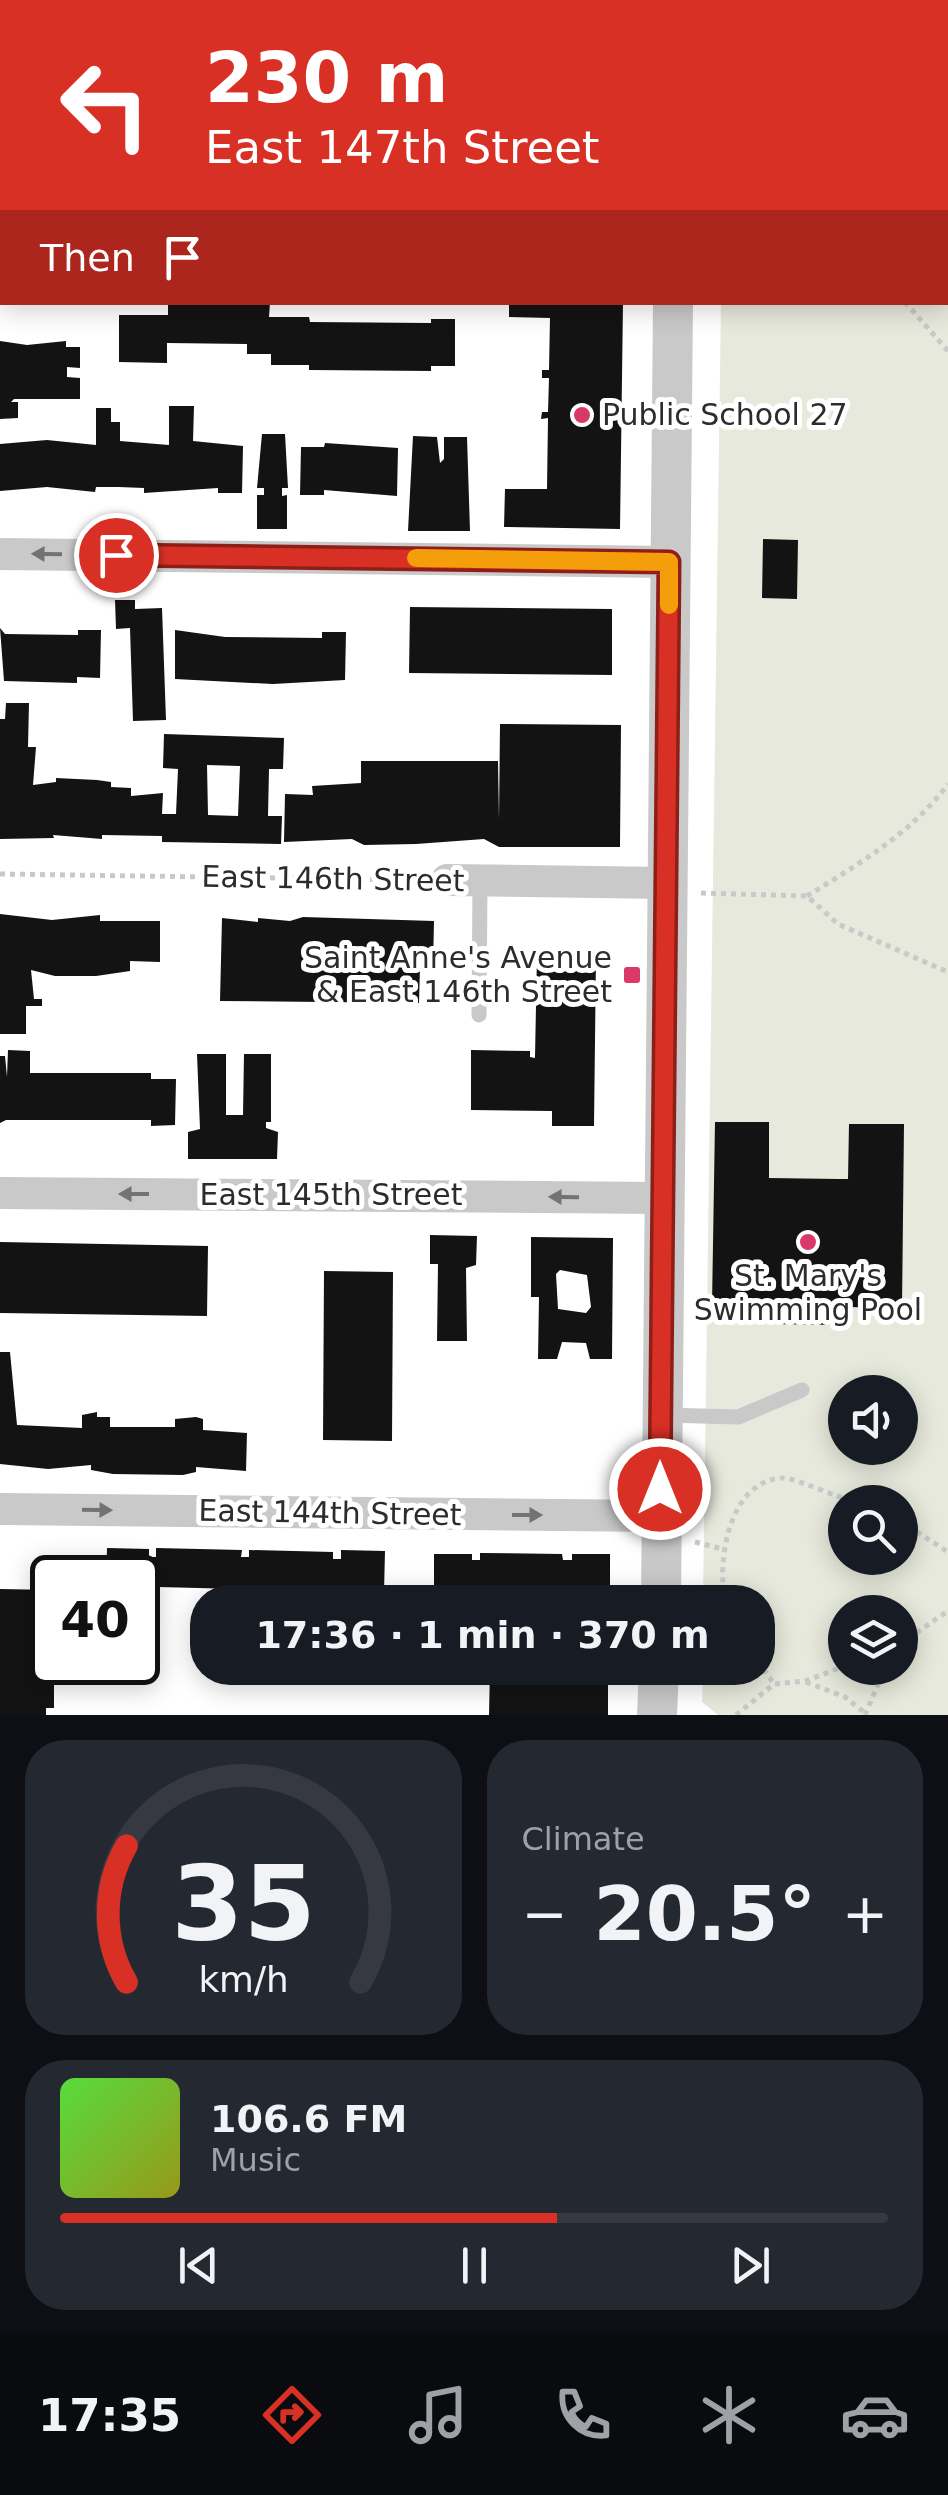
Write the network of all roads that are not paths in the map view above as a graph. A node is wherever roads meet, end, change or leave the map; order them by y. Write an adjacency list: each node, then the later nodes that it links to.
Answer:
1 (672, 305): 3 (street)
2 (0, 554): 3 (street, one-way to 2)
3 (669, 562): 6 (street)
4 (447, 880): 5 (street, East 146th Street)
5 (480, 881): 6 (street, East 146th Street); 7 (lane)
6 (683, 888): 9 (street)
7 (479, 1015)
8 (0, 1193): 9 (street, East 145th Street, one-way to 8)
9 (662, 1198): 11 (street)
10 (802, 1390): 11 (lane)
11 (660, 1415): 13 (street)
12 (0, 1508): 13 (street, East 144th Street, one-way to 13)
13 (660, 1516): 14 (street)
14 (660, 1585)
15 (658, 1685): 16 (street)
16 (657, 1715)

